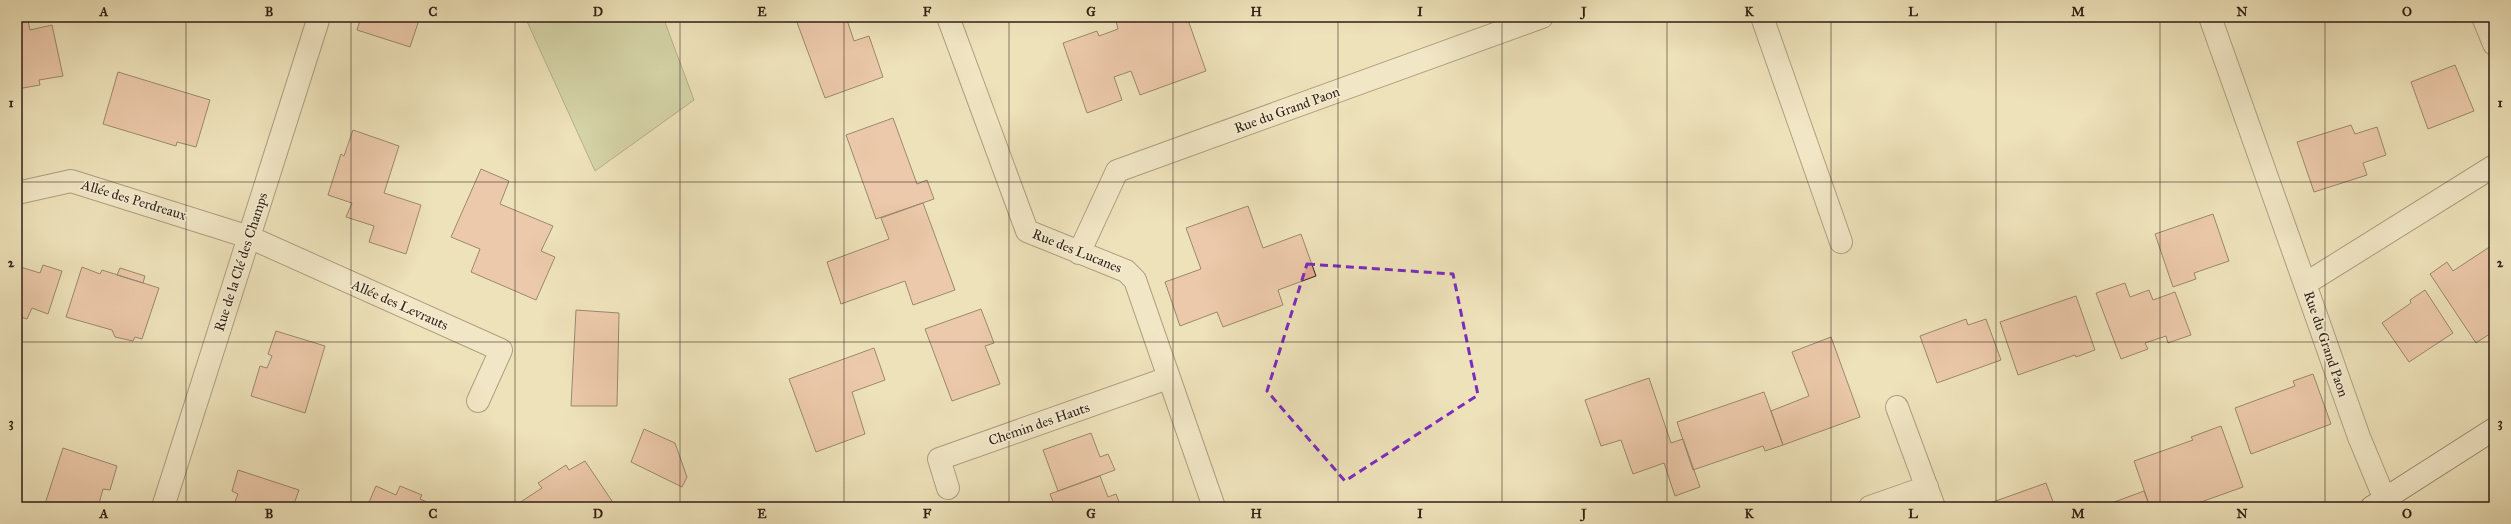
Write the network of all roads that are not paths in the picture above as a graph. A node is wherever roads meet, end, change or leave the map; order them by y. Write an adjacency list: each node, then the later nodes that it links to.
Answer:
1 (319, 17): 10 (street, Rue de la Clé des Champs)
2 (948, 17): 12 (street, Rue des Lucanes)
3 (1542, 17): 12 (street, Rue du Grand Paon)
4 (1762, 17): 11 (street)
5 (2210, 17): 13 (street)
6 (2483, 17): 7 (street)
7 (2494, 44)
8 (2494, 166): 13 (street, Rue du Grand Paon)
9 (17, 193): 10 (street, Allée des Perdreaux)
10 (249, 237): 15 (street, Allée des Levrauts); 21 (street, Rue de la Clé des Champs)
11 (1841, 242)
12 (1078, 253): 14 (street, Rue des Lucanes)
13 (2305, 284): 20 (street, Rue du Grand Paon)
14 (1168, 378): 18 (street, Chemin des Hauts); 22 (street, Rue des Lucanes)
15 (478, 400)
16 (1897, 407): 19 (street)
17 (2494, 429): 20 (street)
18 (948, 488)
19 (1931, 497): 23 (street)
20 (2382, 504)
21 (163, 507)
22 (1214, 507)
23 (1870, 507)

